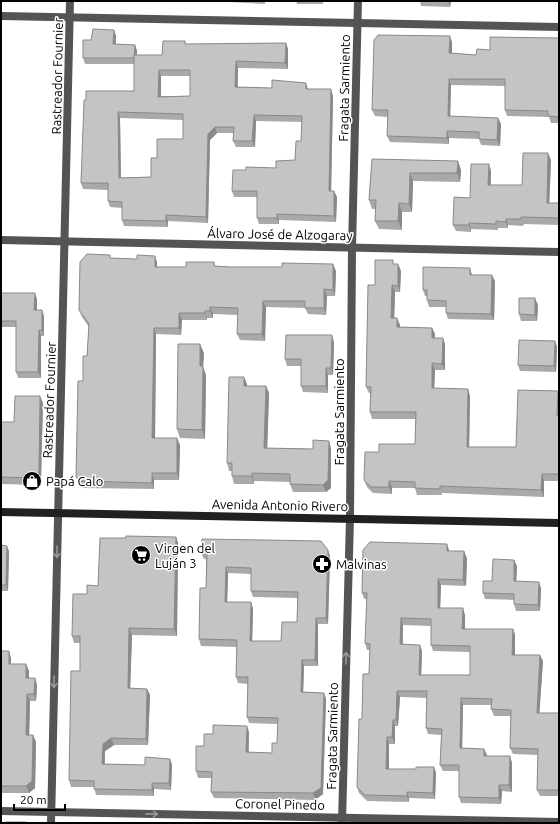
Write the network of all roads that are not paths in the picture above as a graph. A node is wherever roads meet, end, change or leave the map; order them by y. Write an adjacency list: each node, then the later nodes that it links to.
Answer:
1 (70, 1): 4 (street, Rastreador Fournier)
2 (358, 1): 5 (street, Fragata Sarmiento)
3 (1, 16): 4 (street)
4 (70, 17): 5 (street); 8 (street, Rastreador Fournier)
5 (358, 22): 6 (street); 9 (street, Fragata Sarmiento)
6 (559, 27)
7 (1, 240): 8 (street, Álvaro José de Alzogaray)
8 (66, 242): 9 (street, Álvaro José de Alzogaray); 12 (street, Rastreador Fournier)
9 (352, 248): 10 (street, Álvaro José de Alzogaray); 13 (street, Fragata Sarmiento)
10 (559, 252)
11 (1, 512): 12 (main road, Avenida Antonio Rivero)
12 (58, 513): 13 (main road, Avenida Antonio Rivero); 16 (street, Rastreador Fournier, one-way to 16)
13 (350, 518): 14 (main road, Avenida Antonio Rivero); 17 (street, Fragata Sarmiento, one-way to 13)
14 (559, 523)
15 (1, 811): 16 (street, Coronel Pinedo)
16 (52, 812): 17 (street, Coronel Pinedo, one-way to 17); 19 (street, Rastreador Fournier)
17 (342, 820): 18 (street, Coronel Pinedo)
18 (559, 822)
19 (51, 823)

